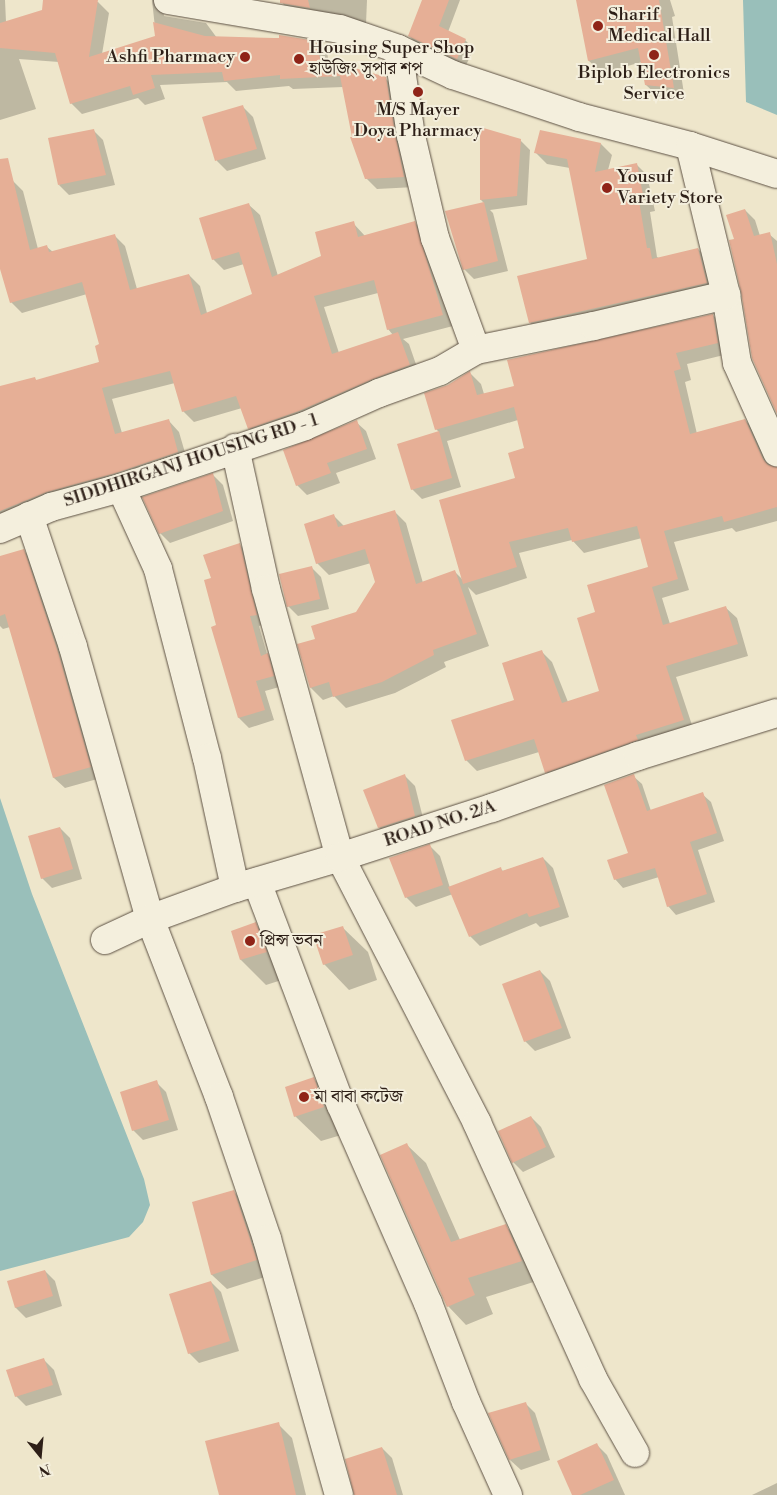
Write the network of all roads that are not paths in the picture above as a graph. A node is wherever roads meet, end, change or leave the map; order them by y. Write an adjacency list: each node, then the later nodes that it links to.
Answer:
1 (168, 0): 2 (street)
2 (398, 49): 3 (street); 6 (street)
3 (690, 146): 4 (street); 5 (street)
4 (777, 174)
5 (726, 295): 6 (street, SIDDHIRGANJ HOUSING RD - 1); 8 (street)
6 (476, 350): 7 (street, SIDDHIRGANJ HOUSING RD - 1)
7 (235, 448): 9 (street, SIDDHIRGANJ HOUSING RD - 1); 13 (street)
8 (777, 452)
9 (121, 488): 10 (street, SIDDHIRGANJ HOUSING RD - 1); 14 (street)
10 (29, 516): 11 (street, SIDDHIRGANJ HOUSING RD - 1); 15 (street)
11 (0, 529)
12 (777, 713): 13 (street, ROAD NO. 2/A)
13 (340, 857): 14 (street, ROAD NO. 2/A); 17 (street)
14 (246, 885): 15 (street, ROAD NO. 2/A); 19 (street)
15 (150, 919): 16 (street, ROAD NO. 2/A); 18 (street)
16 (105, 940)
17 (635, 1453)
18 (339, 1495)
19 (508, 1495)

